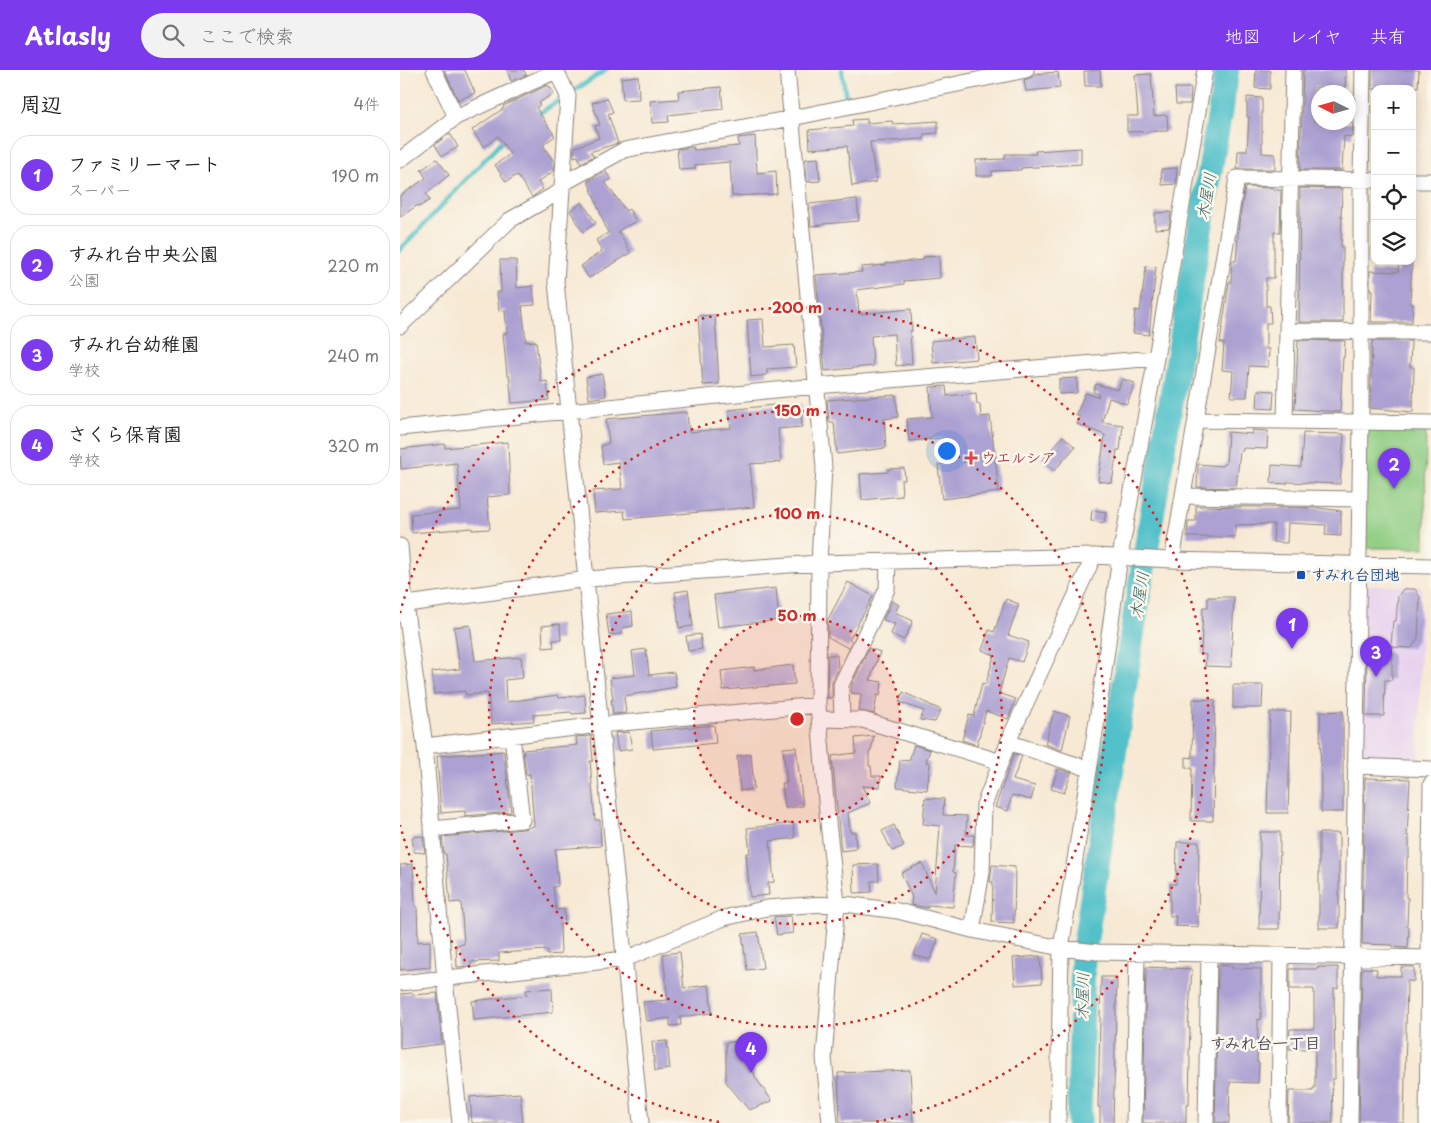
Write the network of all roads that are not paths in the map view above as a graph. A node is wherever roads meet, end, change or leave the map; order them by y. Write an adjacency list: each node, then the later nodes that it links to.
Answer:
1 (434, 70): 8 (street)
2 (556, 70): 8 (street); 15 (street)
3 (787, 70): 9 (street)
4 (1026, 70): 9 (street)
5 (1205, 70): 20 (street)
6 (1293, 70): 11 (street)
7 (1364, 70): 12 (street)
8 (456, 117): 10 (street)
9 (792, 118): 15 (street); 21 (street)
10 (400, 160)
11 (1290, 179): 12 (street); 17 (street); 23 (street)
12 (1368, 180): 18 (street)
13 (1416, 181): 14 (street)
14 (1431, 181)
15 (561, 187): 16 (street); 22 (street)
16 (400, 326)
17 (1287, 331): 18 (street); 24 (street)
18 (1361, 332): 19 (street); 25 (street)
19 (1431, 332)
20 (1156, 358): 21 (street); 32 (street)
21 (816, 386): 22 (street); 35 (street)
22 (570, 412): 27 (street); 38 (street)
23 (1196, 420): 24 (street); 28 (street)
24 (1285, 421): 25 (street)
25 (1361, 422): 26 (street); 29 (street)
26 (1431, 423)
27 (400, 428)
28 (1183, 496): 29 (street); 33 (street)
29 (1359, 499): 36 (street)
30 (400, 546): 39 (street)
31 (1094, 556): 32 (street); 34 (street); 44 (street)
32 (1126, 558): 33 (street); 48 (street)
33 (1169, 560): 36 (street)
34 (888, 561): 35 (street); 41 (street)
35 (819, 563): 38 (street); 40 (street)
36 (1359, 564): 37 (street); 47 (street)
37 (1431, 566)
38 (587, 579): 39 (street); 42 (street)
39 (402, 605): 45 (street)
40 (819, 712): 41 (street); 42 (street); 52 (street)
41 (842, 719): 46 (street)
42 (600, 725): 43 (street); 60 (street)
43 (512, 736): 45 (street); 51 (street)
44 (1008, 742): 46 (street); 48 (street)
45 (425, 746): 51 (street)
46 (1001, 762): 53 (street)
47 (1356, 766): 49 (street); 58 (street)
48 (1089, 769): 54 (street)
49 (1431, 769)
50 (1431, 784): 59 (street)
51 (432, 829): 61 (street)
52 (837, 903): 53 (street); 60 (street); 65 (street)
53 (972, 930): 54 (street)
54 (1061, 948): 55 (street); 66 (street)
55 (1137, 952): 56 (street); 67 (street)
56 (1209, 954): 57 (street); 68 (street)
57 (1281, 955): 58 (street); 69 (street)
58 (1352, 956): 59 (street); 70 (street)
59 (1430, 958): 71 (street)
60 (625, 959): 61 (street); 64 (street)
61 (445, 979): 62 (street); 63 (street)
62 (400, 982)
63 (460, 1123)
64 (641, 1123)
65 (830, 1123)
66 (1058, 1123)
67 (1134, 1123)
68 (1206, 1123)
69 (1278, 1123)
70 (1350, 1123)
71 (1427, 1123)

